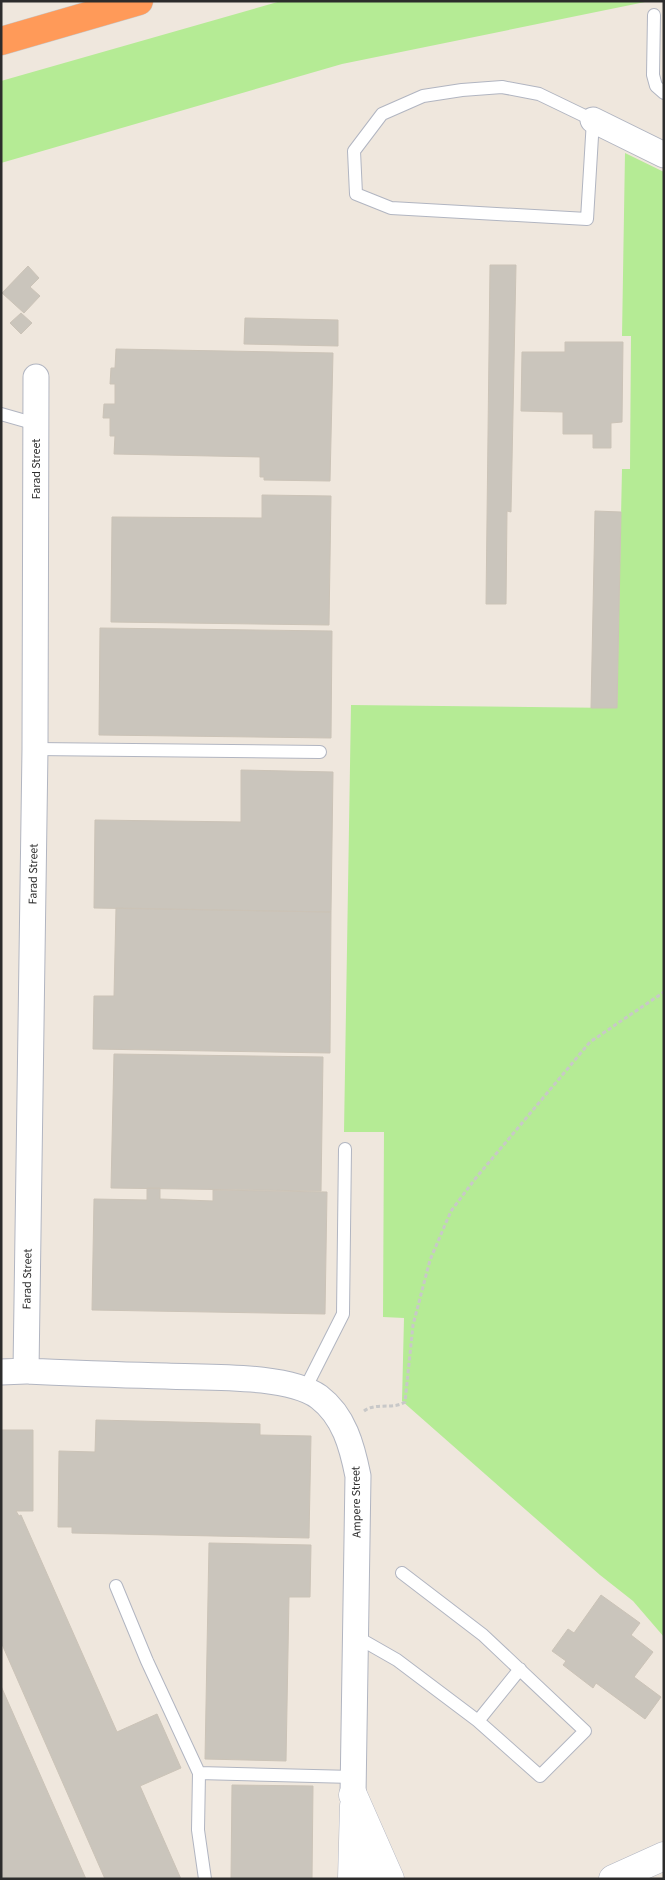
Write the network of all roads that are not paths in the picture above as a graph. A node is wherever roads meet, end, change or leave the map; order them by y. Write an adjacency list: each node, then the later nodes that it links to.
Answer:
1 (138, 1): 3 (highway)
2 (654, 15): 4 (lane)
3 (1, 41)
4 (664, 92)
5 (593, 120): 5 (lane); 6 (street)
6 (664, 156)
7 (36, 377): 9 (street, Farad Street)
8 (1, 414): 9 (lane)
9 (36, 424): 10 (street, Farad Street)
10 (35, 750): 11 (lane); 13 (street, Farad Street)
11 (320, 752)
12 (345, 1149): 15 (lane)
13 (26, 1371): 14 (street, Ampere Street); 15 (street, Ampere Street)
14 (1, 1372)
15 (305, 1389): 18 (street, Ampere Street)
16 (402, 1573): 19 (lane)
17 (116, 1586): 21 (lane)
18 (355, 1636): 20 (lane); 22 (street, Ampere Street)
19 (520, 1668): 20 (lane); 20 (lane)
20 (478, 1721)
21 (199, 1773): 22 (lane); 24 (lane)
22 (353, 1793): 25 (main road); 26 (street, Ampere Street); 27 (main road)
23 (664, 1856): 28 (main road)
24 (205, 1879)
25 (352, 1879)
26 (366, 1879)
27 (390, 1879)
28 (613, 1879)

